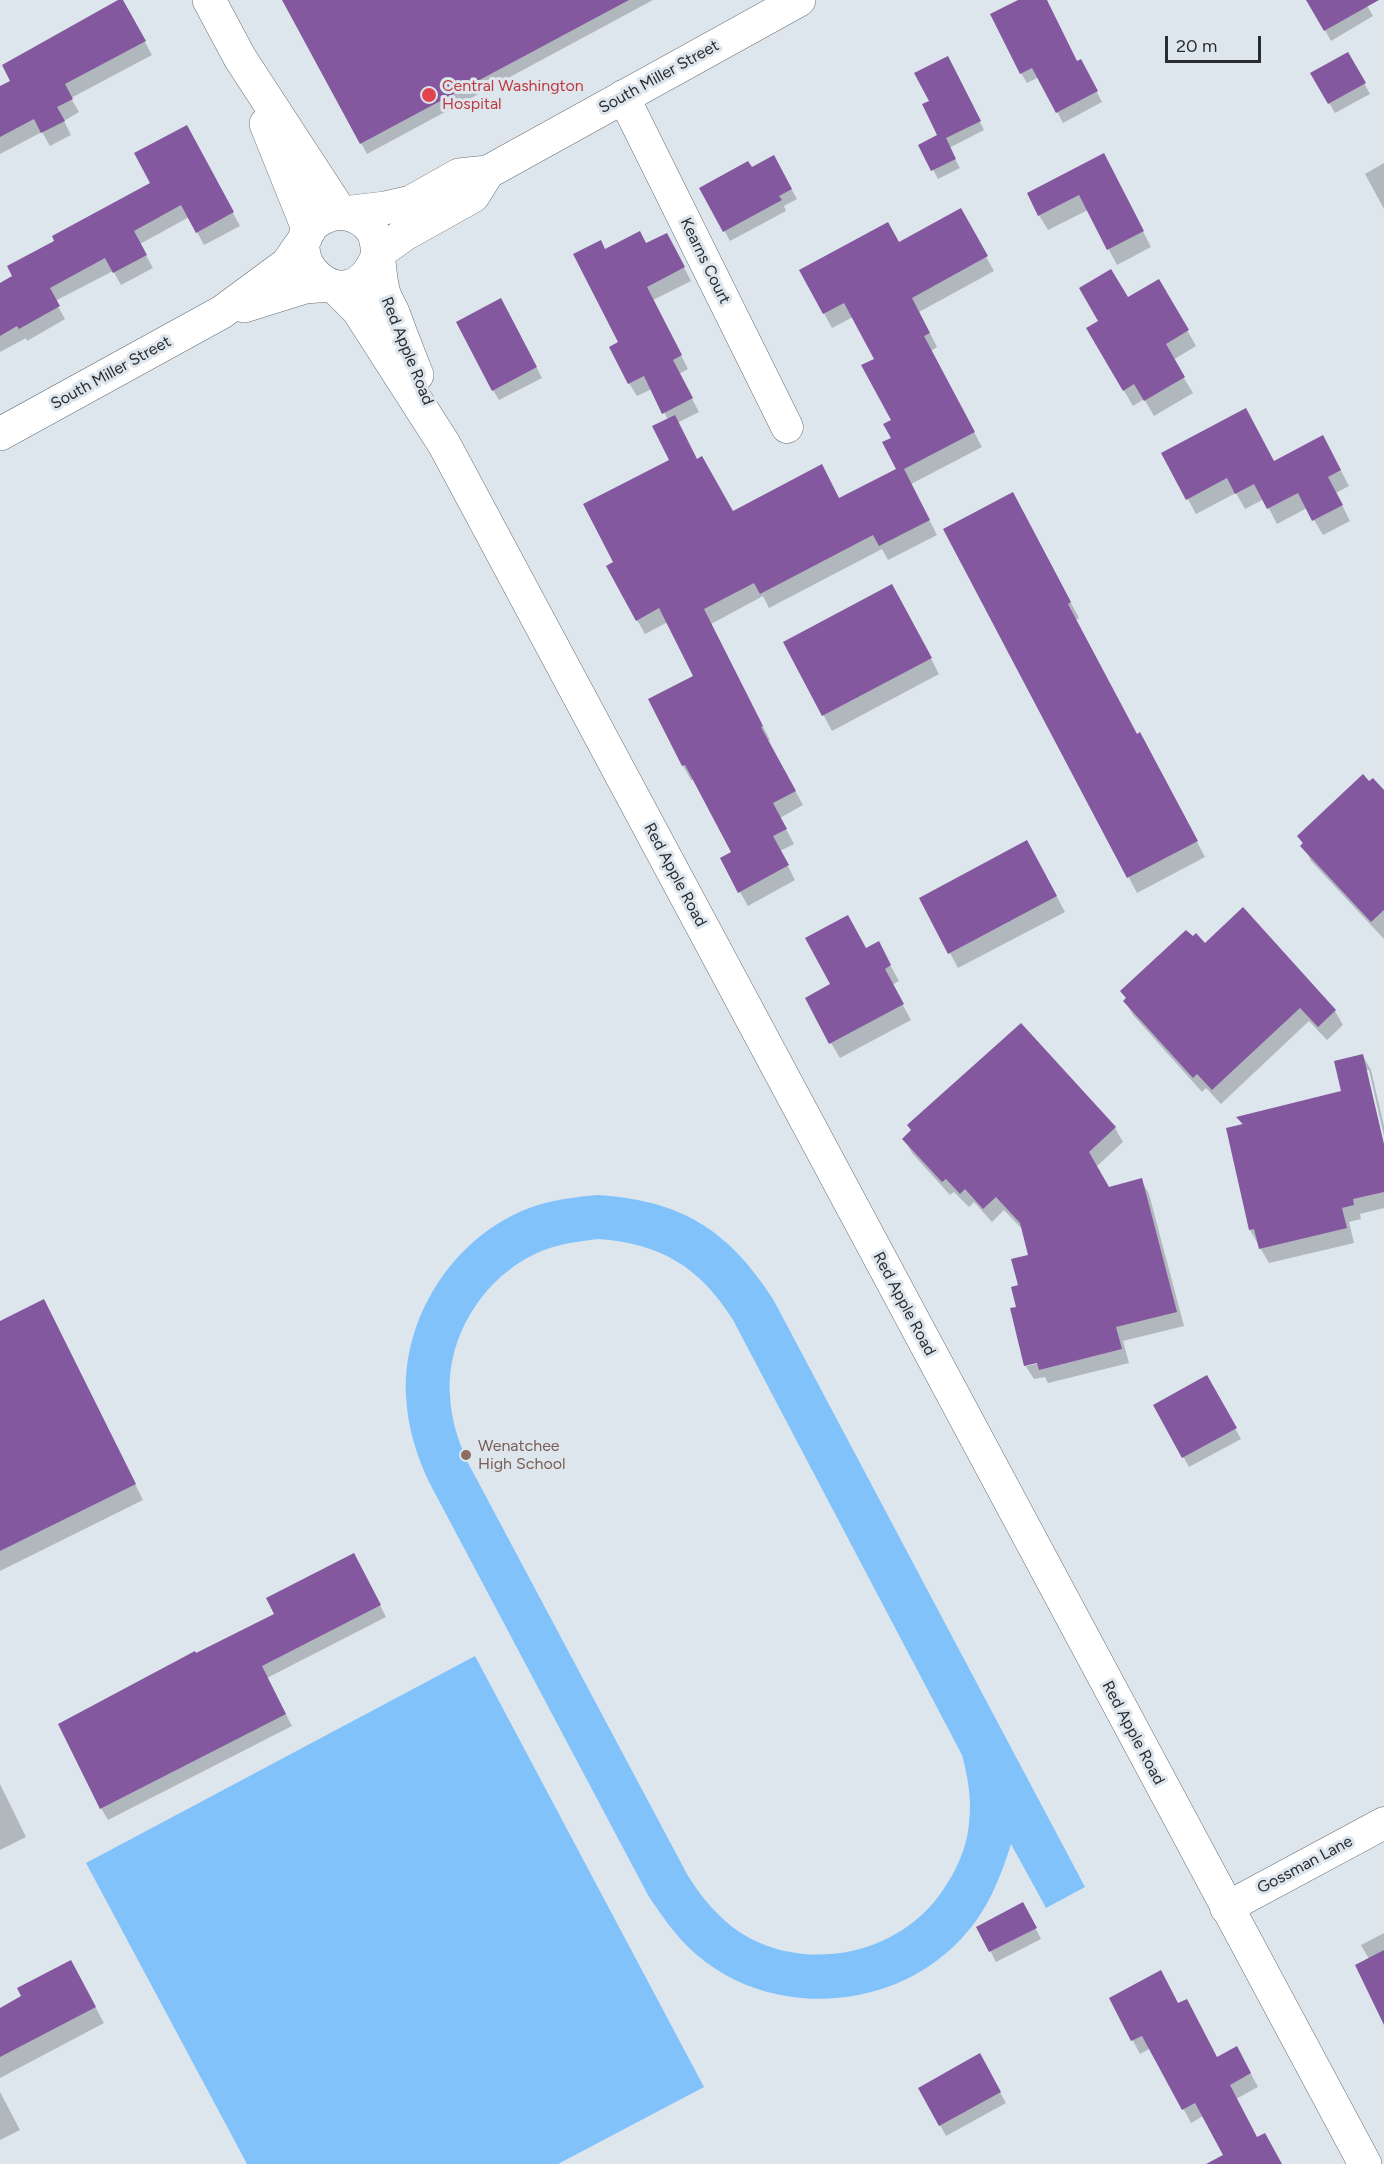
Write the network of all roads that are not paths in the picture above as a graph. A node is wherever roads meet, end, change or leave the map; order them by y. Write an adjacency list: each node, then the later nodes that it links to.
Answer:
1 (208, 0): 3 (street)
2 (799, 0): 4 (street, South Miller Street)
3 (240, 58): 6 (street); 7 (street)
4 (623, 96): 5 (street, South Miller Street); 11 (street, Kearns Court)
5 (488, 172): 6 (street, South Miller Street); 8 (street, South Miller Street)
6 (343, 213): 7 (street); 8 (street)
7 (307, 234): 9 (street); 10 (street, South Miller Street)
8 (377, 255): 9 (street); 13 (street, Red Apple Road)
9 (332, 286): 10 (street, South Miller Street); 13 (street, Red Apple Road)
10 (222, 312): 12 (street, South Miller Street)
11 (787, 427)
12 (0, 434)
13 (444, 444): 15 (street, Red Apple Road)
14 (1384, 1823): 15 (street, Gossman Lane)
15 (1227, 1908): 16 (street, Red Apple Road)
16 (1365, 2164)

